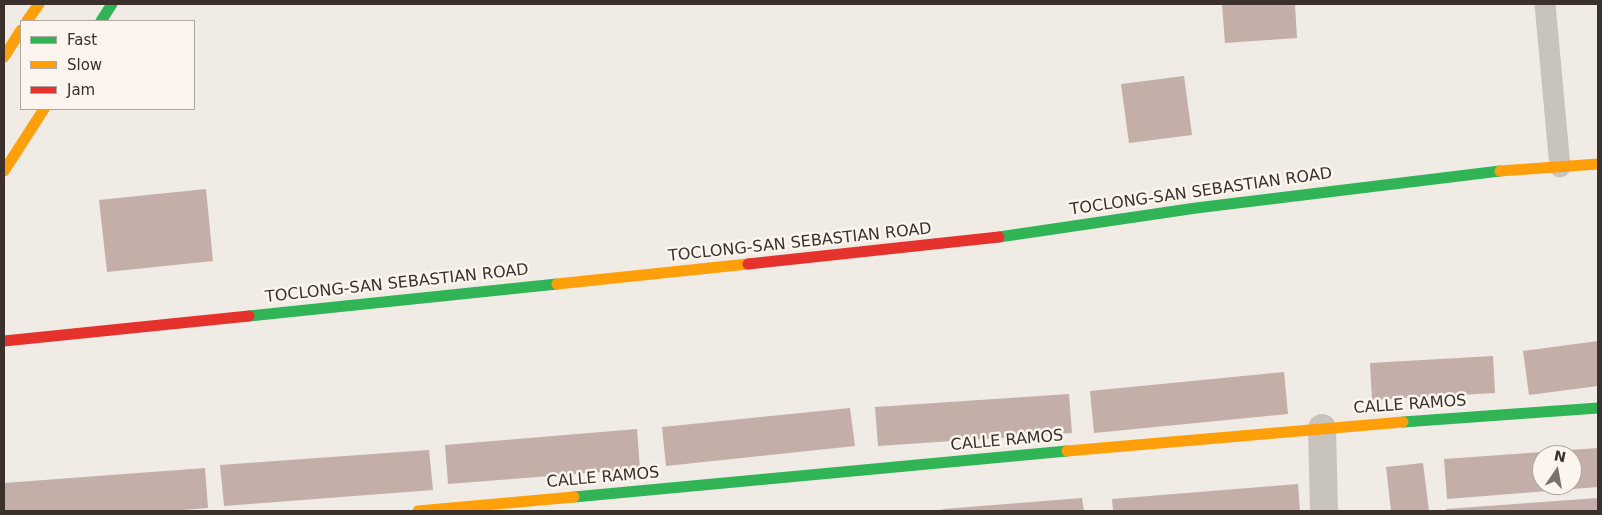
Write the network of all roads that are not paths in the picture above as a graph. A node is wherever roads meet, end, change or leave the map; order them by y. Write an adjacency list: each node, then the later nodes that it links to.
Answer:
1 (39, 4): 4 (street)
2 (112, 4): 5 (street)
3 (1545, 4): 10 (lane)
4 (28, 20)
5 (102, 20)
6 (20, 32): 7 (street)
7 (4, 57)
8 (43, 110): 11 (street)
9 (1598, 164): 10 (street, TOCLONG-SAN SEBASTIAN ROAD)
10 (1560, 167): 12 (street, TOCLONG-SAN SEBASTIAN ROAD)
11 (4, 171)
12 (4, 341)
13 (1598, 408): 14 (street, CALLE RAMOS)
14 (1322, 428): 15 (street, CALLE RAMOS); 16 (street)
15 (418, 511)
16 (1324, 511)

